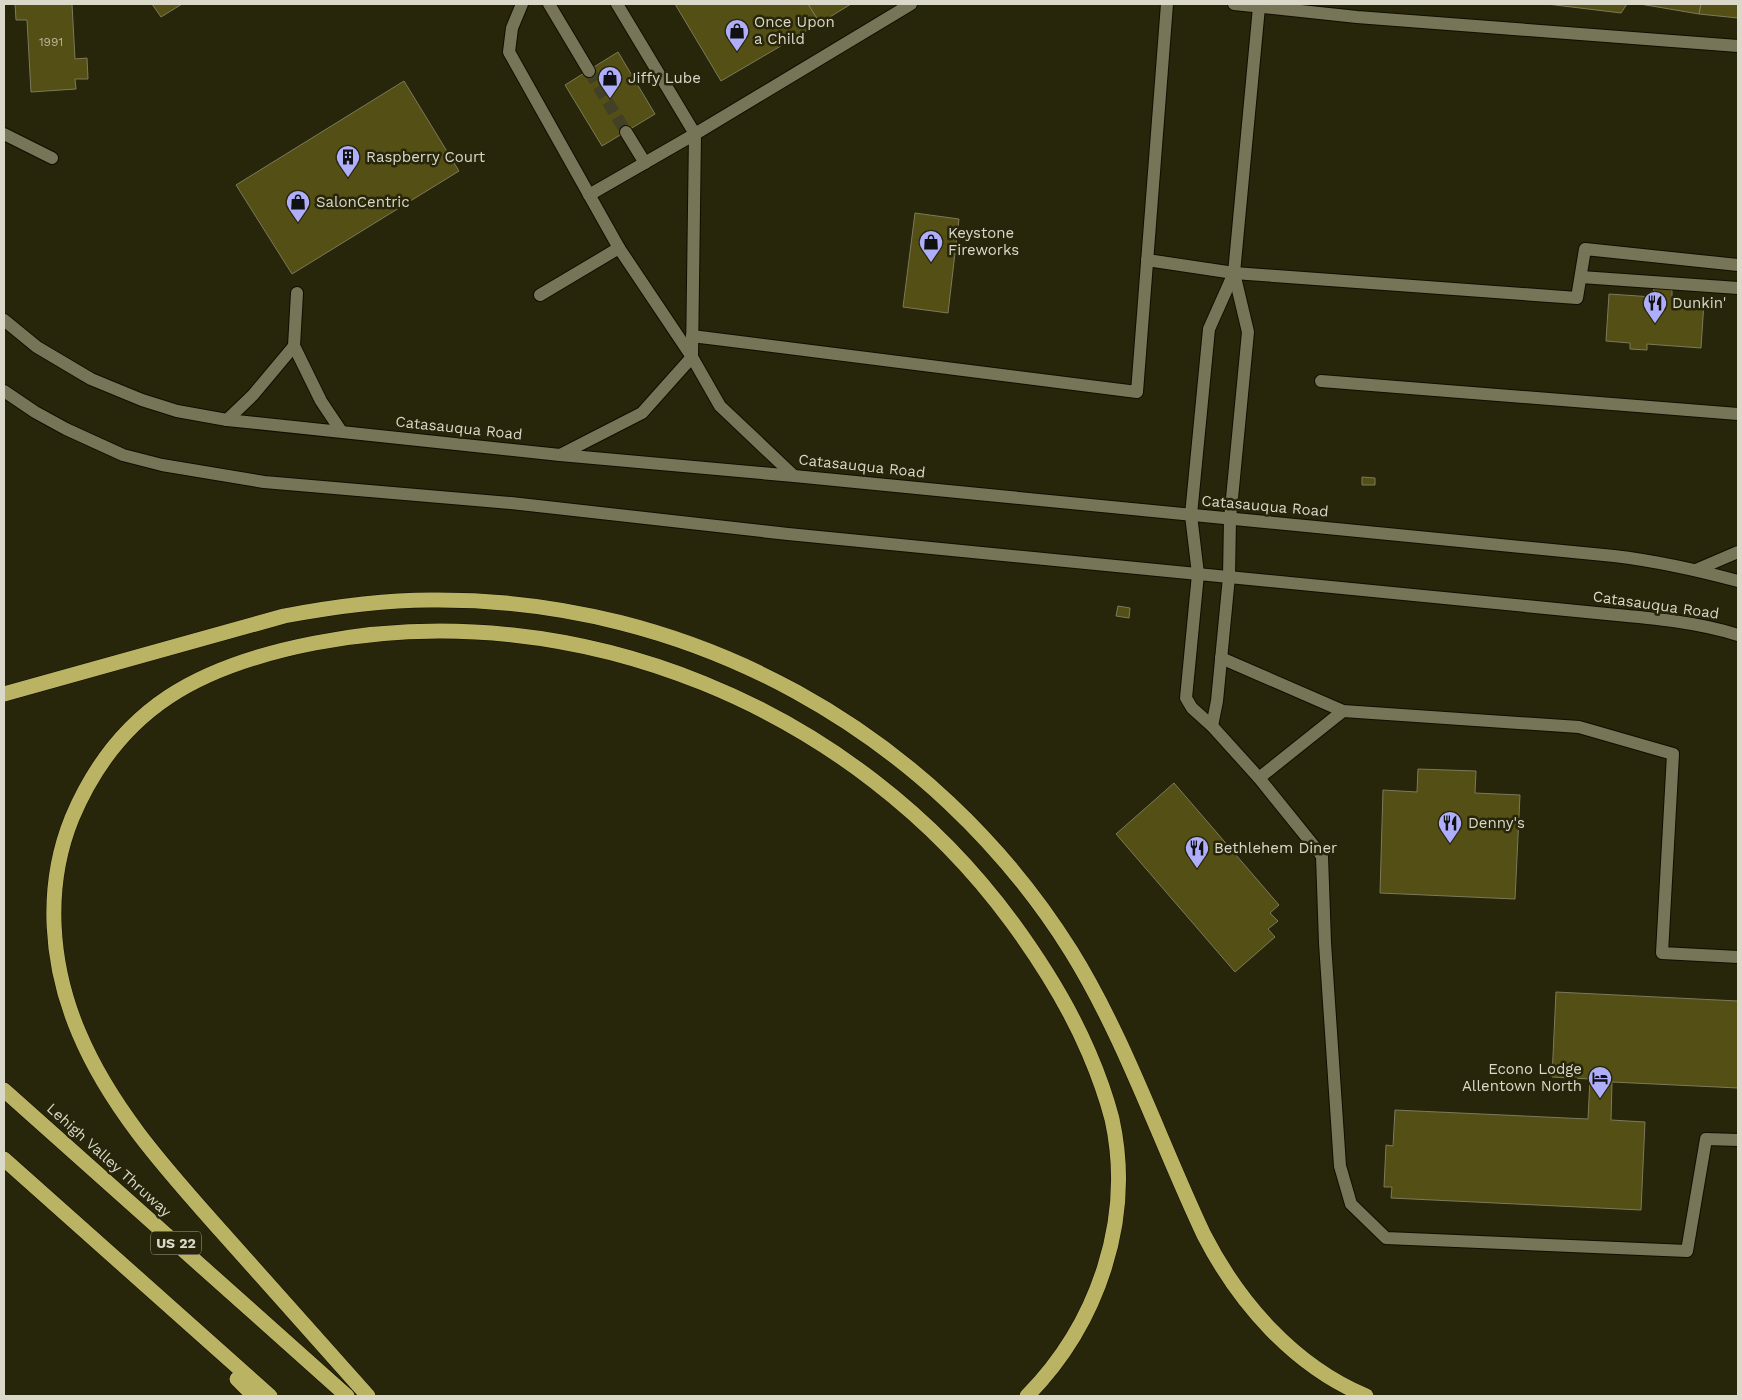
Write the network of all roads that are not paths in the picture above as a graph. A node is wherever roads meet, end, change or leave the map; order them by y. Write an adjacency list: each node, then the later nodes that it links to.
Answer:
1 (522, 4): 15 (street)
2 (549, 4): 9 (street)
3 (617, 4): 12 (street)
4 (911, 4): 12 (street)
5 (1167, 4): 17 (street)
6 (1234, 4): 7 (street)
7 (1259, 6): 8 (street); 19 (street)
8 (1738, 46)
9 (589, 71)
10 (626, 132): 14 (street)
11 (4, 134): 13 (street)
12 (695, 134): 14 (street); 25 (street)
13 (52, 158)
14 (645, 163): 15 (street)
15 (589, 195): 16 (street)
16 (619, 248): 23 (street); 27 (street)
17 (1147, 260): 19 (street); 25 (street)
18 (1738, 265): 20 (street)
19 (1234, 273): 20 (street); 35 (street); 36 (street)
20 (1580, 277): 21 (street)
21 (1738, 288)
22 (297, 293): 26 (street)
23 (540, 295)
24 (4, 320): 31 (street, Catasauqua Road)
25 (692, 336): 27 (street)
26 (294, 346): 31 (street); 32 (street)
27 (692, 357): 33 (street); 34 (street)
28 (1321, 381): 30 (street)
29 (4, 392): 39 (street, Catasauqua Road)
30 (1738, 414)
31 (227, 420): 32 (street, Catasauqua Road)
32 (341, 431): 33 (street, Catasauqua Road)
33 (560, 455): 34 (street, Catasauqua Road)
34 (794, 476): 35 (street, Catasauqua Road)
35 (1191, 515): 36 (street, Catasauqua Road); 39 (street)
36 (1230, 518): 38 (street, Catasauqua Road); 40 (street)
37 (1738, 552): 38 (street)
38 (1696, 570): 41 (street, Catasauqua Road)
39 (1198, 574): 40 (street, Catasauqua Road); 46 (street)
40 (1229, 577): 42 (street, Catasauqua Road); 43 (street)
41 (1738, 582)
42 (1738, 635)
43 (1221, 658): 45 (street); 46 (street)
44 (4, 694): 58 (highway)
45 (1343, 711): 47 (street); 48 (street)
46 (1212, 726): 47 (street)
47 (1259, 778): 50 (street)
48 (1738, 956)
49 (4, 1090): 55 (highway, Lehigh Valley Thruway / US 22)
50 (1738, 1140)
51 (4, 1159): 52 (highway)
52 (170, 1307): 53 (highway); 54 (highway)
53 (254, 1396)
54 (270, 1396)
55 (348, 1396)
56 (368, 1396): 57 (highway)
57 (1027, 1396)
58 (1366, 1396)

